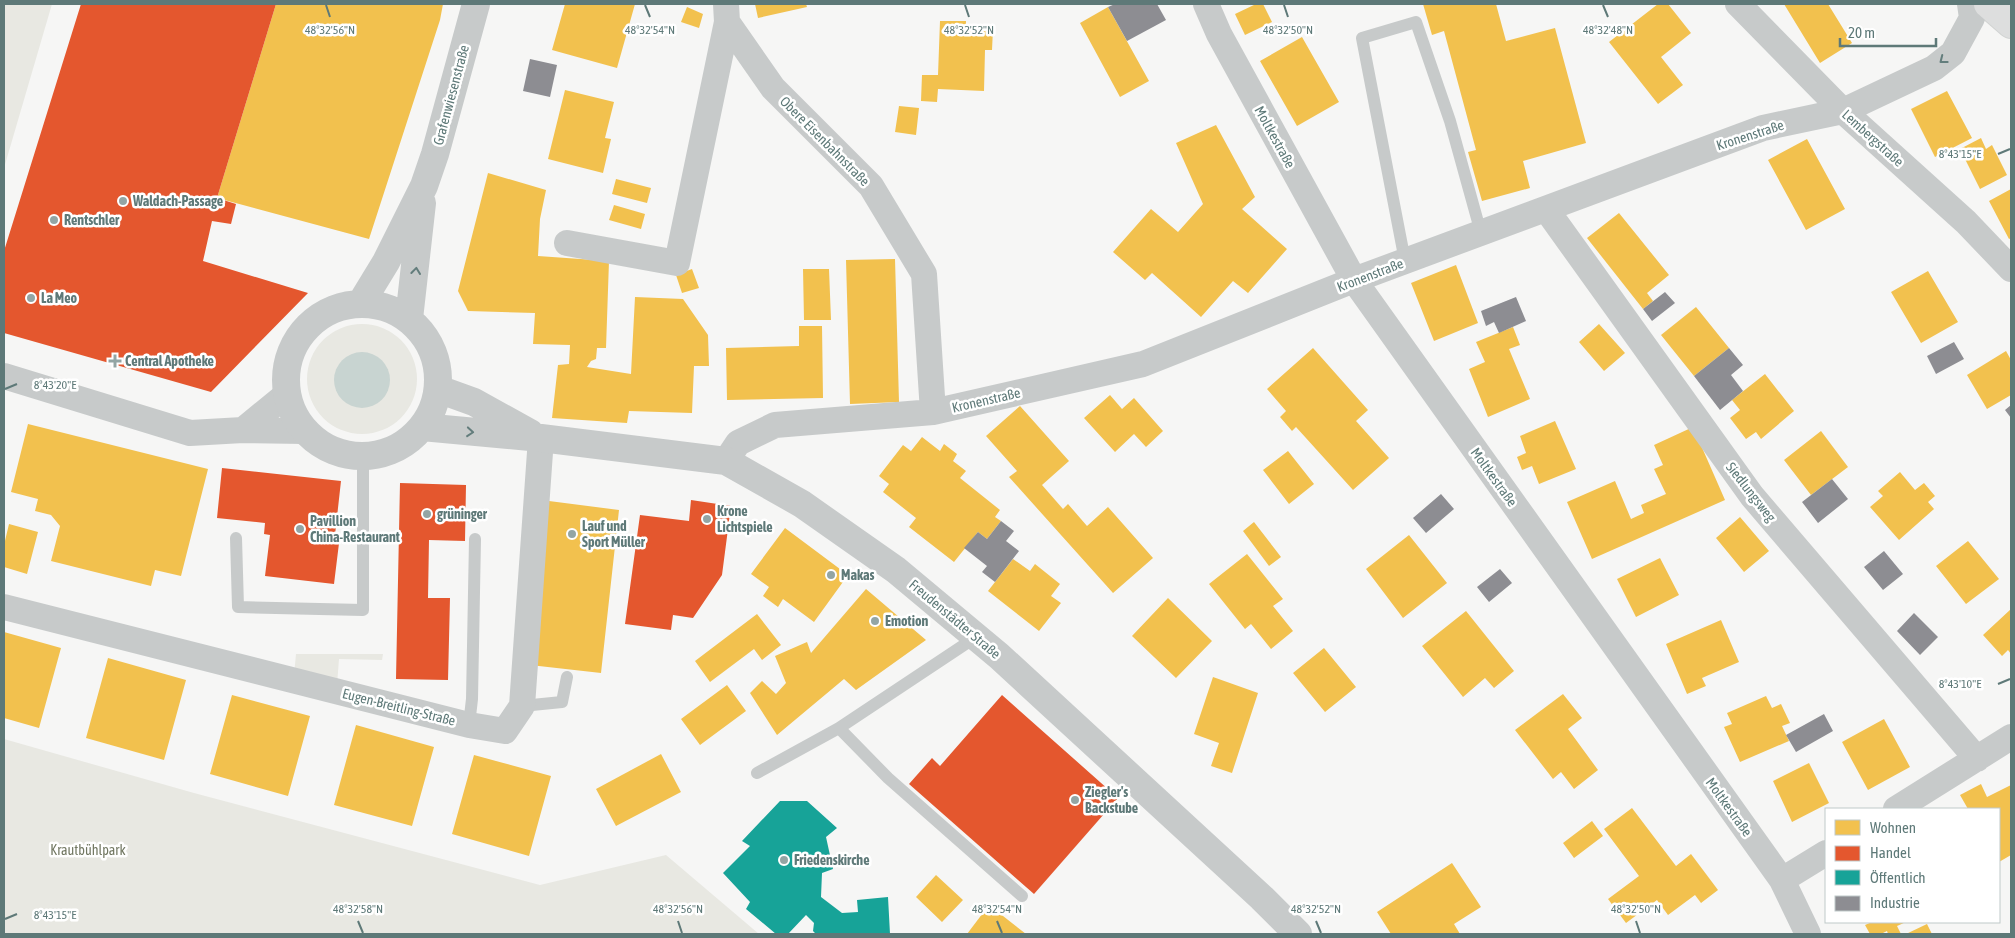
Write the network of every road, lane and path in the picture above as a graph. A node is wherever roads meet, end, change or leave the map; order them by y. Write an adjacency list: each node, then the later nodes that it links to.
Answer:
1 (476, 4): 9 (street, Grafenwiesenstraße)
2 (1206, 4): 15 (street, Moltkestraße)
3 (1738, 4): 8 (street, Lembergstraße)
4 (1970, 4): 8 (street, Kronenstraße, one-way to 8)
5 (1988, 4): 7 (main road)
6 (727, 13): 12 (street, Obere Eisenbahnstraße); 21 (street, Obere Eisenbahnstraße)
7 (2011, 24)
8 (1842, 111): 10 (street, Kronenstraße); 14 (street, Lembergstraße)
9 (424, 186): 16 (street, Grafenwiesenstraße); 17 (street, Grafenwiesenstraße, one-way to 9)
10 (1546, 209): 11 (street, Kronenstraße); 37 (street, Siedlungsweg)
11 (1481, 233): 13 (street, Kronenstraße); 13 (lane)
12 (567, 243)
13 (1405, 261): 15 (street, Kronenstraße)
14 (2011, 269)
15 (1354, 280): 21 (street, Kronenstraße); 41 (street, Moltkestraße)
16 (361, 303): 17 (street); 20 (street)
17 (409, 319): 19 (street)
18 (4, 376): 23 (street)
19 (438, 389): 22 (street); 25 (street, Freudenstädter Straße)
20 (287, 394): 23 (street); 24 (street)
21 (933, 412): 27 (street, Kronenstraße)
22 (422, 427): 25 (street, Freudenstädter Straße, one-way to 25); 26 (street)
23 (243, 430): 24 (street)
24 (305, 431): 26 (street)
25 (540, 438): 27 (street, Freudenstädter Straße); 33 (street)
26 (363, 456): 28 (lane)
27 (726, 461): 31 (street, Freudenstädter Straße)
28 (236, 538)
29 (475, 538): 34 (lane)
30 (4, 607): 34 (street, Eugen-Breitling-Straße)
31 (976, 637): 35 (lane); 43 (street, Freudenstädter Straße)
32 (567, 677): 33 (lane)
33 (522, 706): 34 (street, Eugen-Breitling-Straße)
34 (469, 725)
35 (839, 728): 38 (lane); 42 (lane)
36 (2011, 737): 37 (street)
37 (1977, 760): 39 (street)
38 (757, 773)
39 (1898, 808)
40 (1825, 854): 41 (street)
41 (1782, 880): 44 (street, Moltkestraße)
42 (1022, 896)
43 (1298, 934)
44 (1808, 934)

